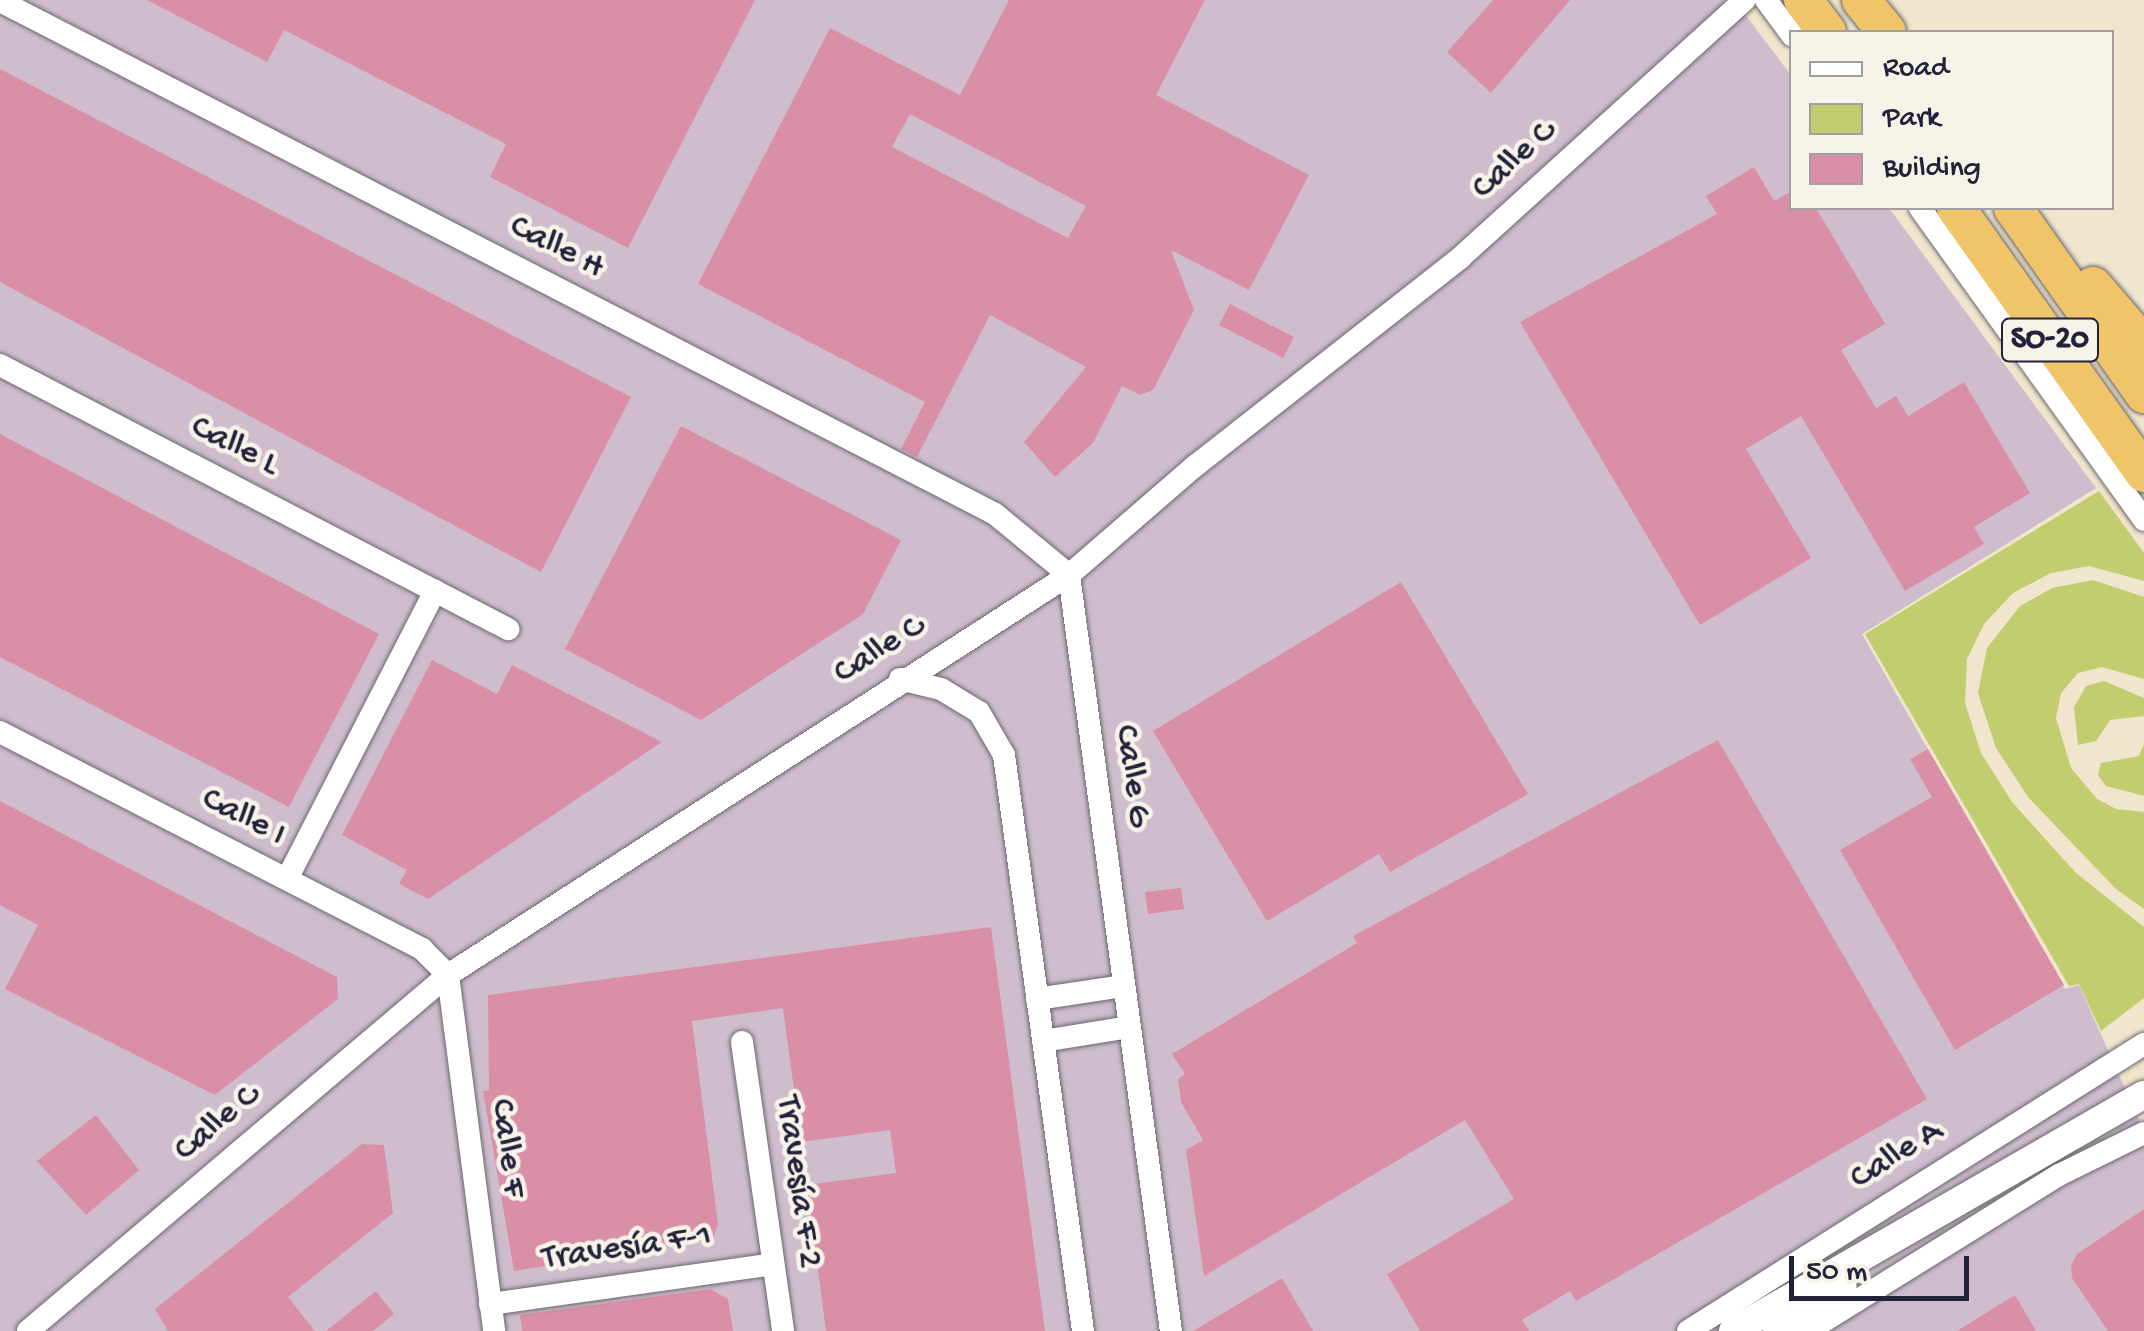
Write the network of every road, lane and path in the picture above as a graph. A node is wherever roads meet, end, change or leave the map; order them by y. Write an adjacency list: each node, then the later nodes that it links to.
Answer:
1 (0, 0): 18 (street, Calle H)
2 (1745, 0): 18 (street, Calle C)
3 (1766, 0): 8 (street)
4 (1803, 0): 6 (highway)
5 (1861, 0): 7 (highway)
6 (1826, 30)
7 (1885, 30)
8 (1789, 31)
9 (1921, 210): 17 (street)
10 (1957, 210): 16 (highway, SO-20)
11 (2013, 210): 15 (highway, SO-20)
12 (2028, 210): 13 (highway)
13 (2144, 345)
14 (0, 365): 19 (street, Calle L)
15 (2144, 394)
16 (2144, 473)
17 (2144, 520)
18 (1069, 575): 21 (street, Calle C); 25 (street, Calle G)
19 (435, 591): 20 (street, Calle L); 23 (street)
20 (508, 629)
21 (900, 679): 24 (street, Calle C); 26 (street)
22 (0, 732): 23 (street, Calle I)
23 (287, 880): 24 (street, Calle I)
24 (448, 974): 35 (street, Calle F); 36 (street, Calle C)
25 (1124, 986): 26 (street); 27 (street, Calle G)
26 (1037, 1000): 28 (street)
27 (1129, 1027): 28 (street); 40 (street, Calle G)
28 (1044, 1041): 39 (street)
29 (742, 1042): 34 (street, Travesía F-2)
30 (2144, 1044): 41 (street, Calle A)
31 (2144, 1095): 33 (street, Calle A)
32 (2144, 1133): 44 (street)
33 (2014, 1170): 42 (street, Calle A); 43 (street, Calle A)
34 (773, 1264): 35 (street, Travesía F-1); 38 (street, Travesía F-2)
35 (490, 1304): 37 (street, Calle F)
36 (28, 1331)
37 (494, 1331)
38 (783, 1331)
39 (1083, 1331)
40 (1170, 1331)
41 (1688, 1331)
42 (1733, 1331)
43 (1777, 1331)
44 (1808, 1331)

